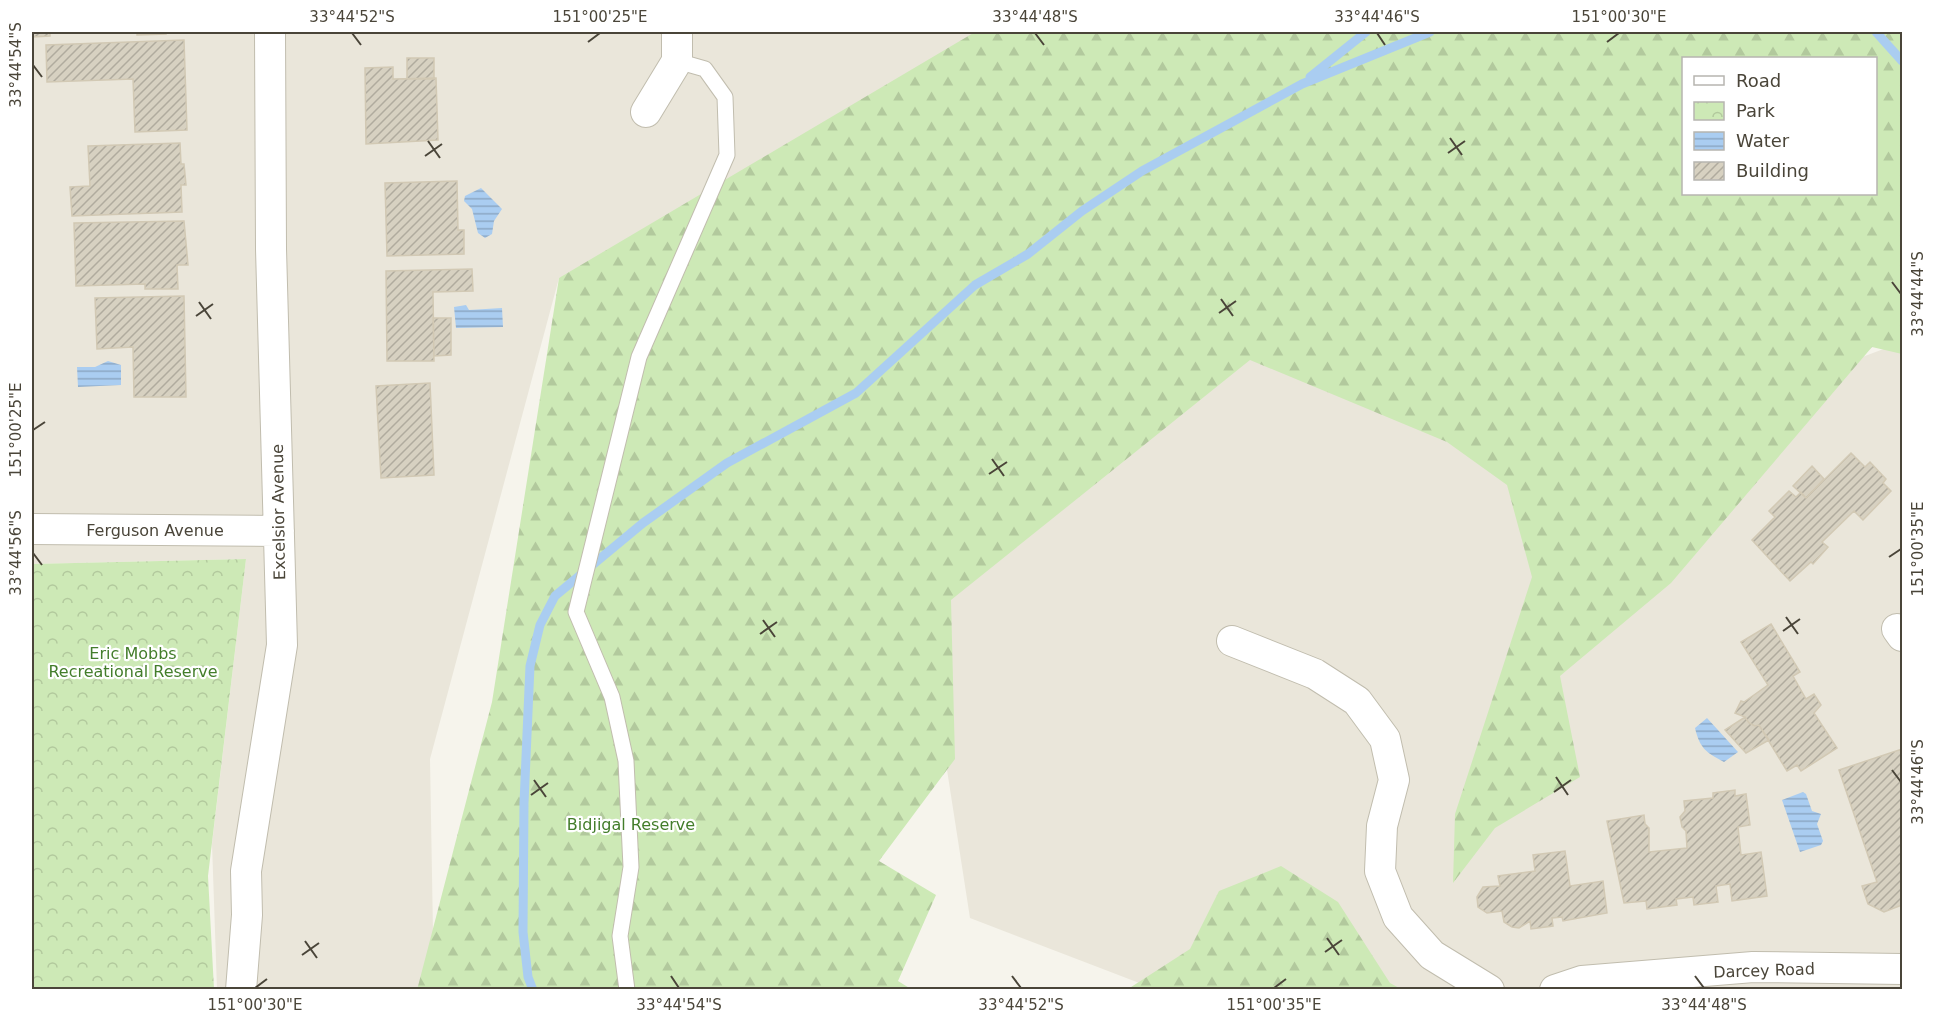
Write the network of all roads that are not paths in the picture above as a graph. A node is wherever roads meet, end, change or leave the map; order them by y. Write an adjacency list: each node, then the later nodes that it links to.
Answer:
1 (270, 32): 5 (street, Excelsior Avenue)
2 (677, 46): 3 (street); 9 (lane)
3 (646, 112)
4 (32, 529): 5 (street, Ferguson Avenue)
5 (279, 531): 8 (street, Excelsior Avenue)
6 (1232, 642): 10 (street)
7 (1902, 969): 11 (street, Darcey Road)
8 (241, 990)
9 (627, 990)
10 (1489, 990)
11 (1555, 990)

